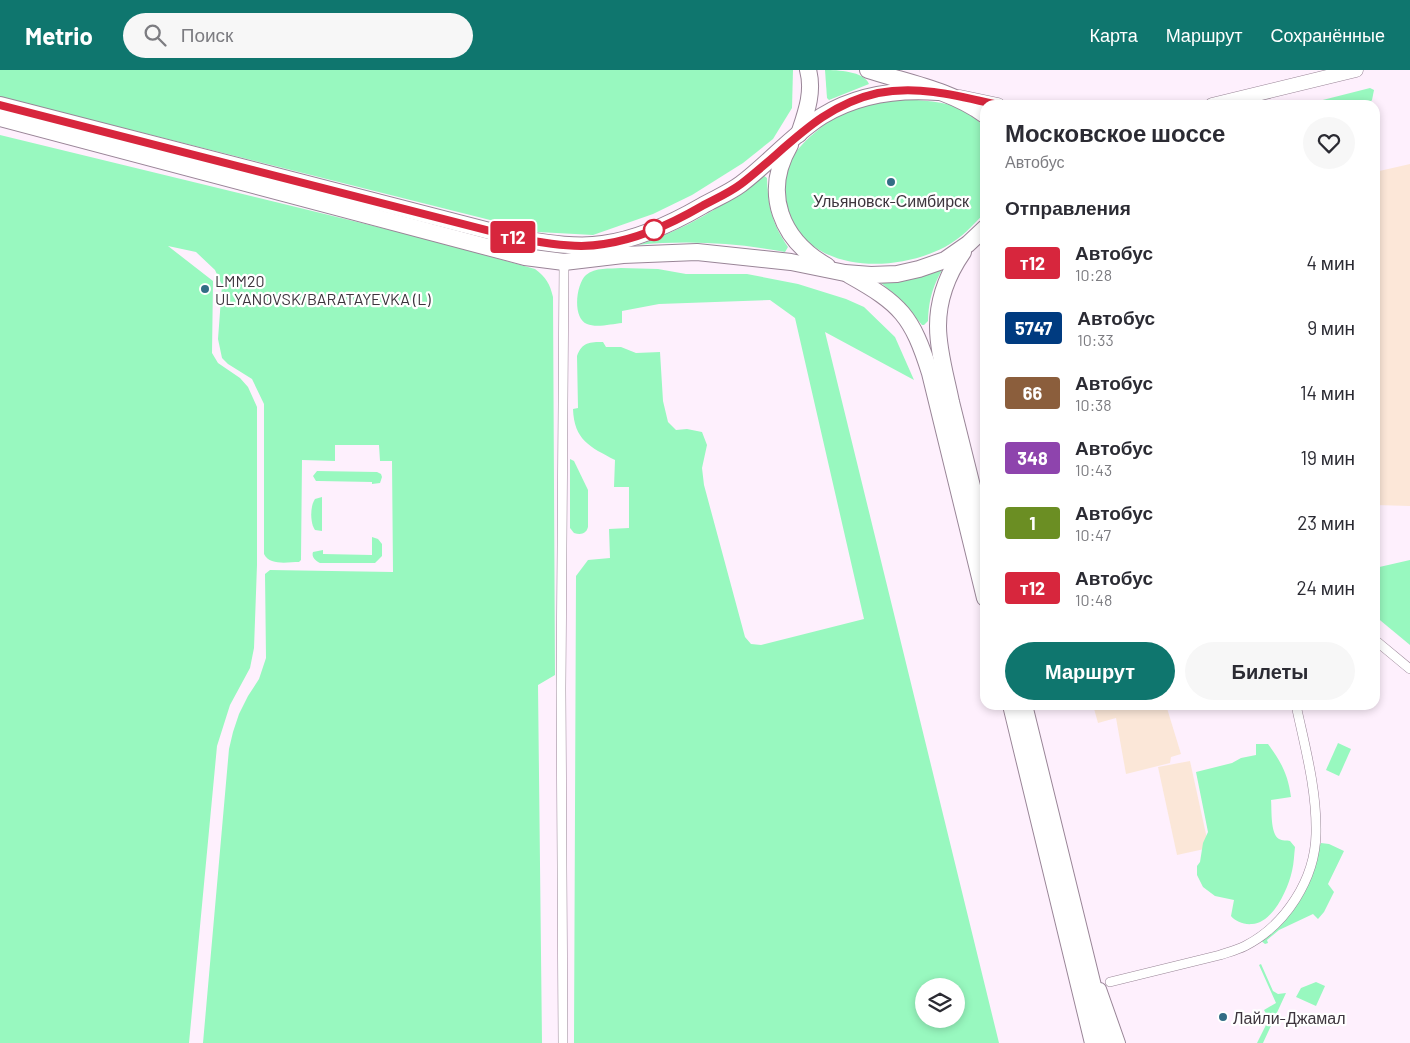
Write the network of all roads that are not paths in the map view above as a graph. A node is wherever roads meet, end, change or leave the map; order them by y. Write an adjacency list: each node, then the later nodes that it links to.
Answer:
1 (808, 70): 10 (highway)
2 (868, 70): 4 (highway)
3 (1356, 70): 5 (main road)
4 (943, 93): 6 (main road); 8 (highway); 10 (highway)
5 (1233, 100)
6 (980, 101)
7 (0, 105): 10 (highway)
8 (980, 111)
9 (0, 118): 13 (highway)
10 (796, 137): 14 (highway)
11 (980, 233): 12 (highway)
12 (968, 244): 14 (highway); 15 (highway)
13 (564, 262): 14 (highway); 24 (street)
14 (840, 272): 16 (highway)
15 (980, 519)
16 (980, 578)
17 (1380, 644): 18 (street)
18 (1410, 669)
19 (1012, 710): 25 (highway)
20 (1025, 710): 22 (highway)
21 (1297, 710): 23 (street)
22 (1074, 913): 26 (highway); 27 (street)
23 (1110, 982)
24 (563, 1043)
25 (1093, 1043)
26 (1107, 1043)
27 (1120, 1043)

